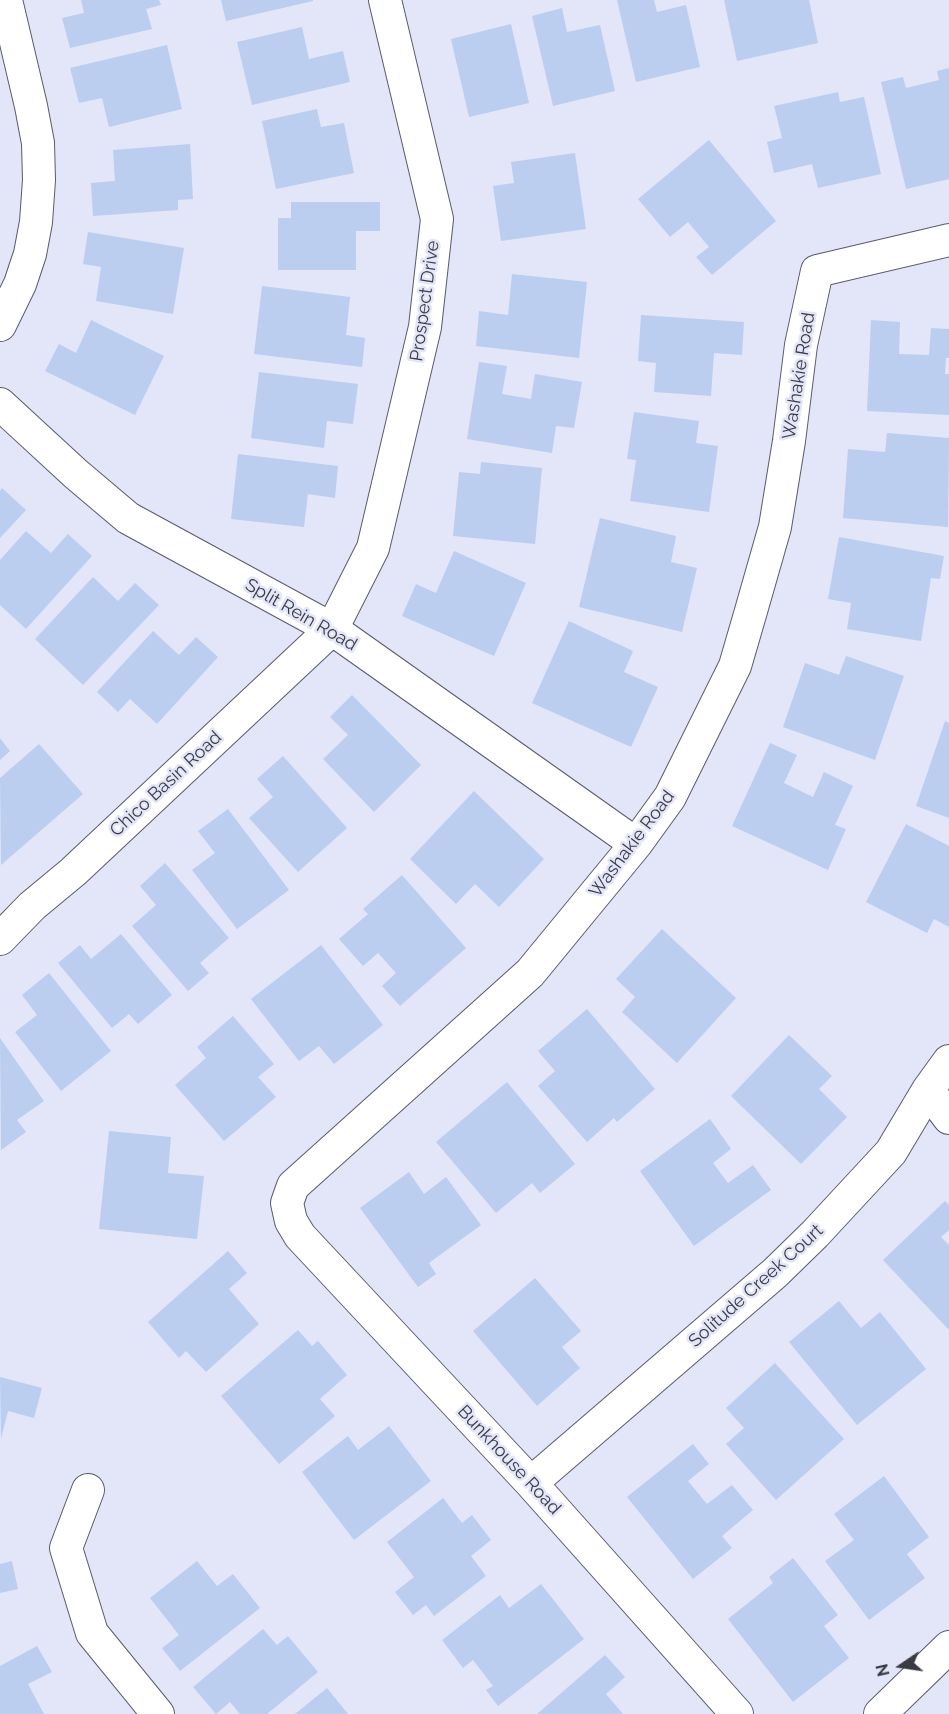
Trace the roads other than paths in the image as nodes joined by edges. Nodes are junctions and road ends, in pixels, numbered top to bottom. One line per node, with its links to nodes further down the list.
1 (6, 0): 4 (street)
2 (385, 0): 6 (street, Prospect Drive)
3 (949, 240): 7 (street, Washakie Road)
4 (0, 325)
5 (0, 404): 6 (street, Split Rein Road)
6 (332, 629): 7 (street, Split Rein Road); 8 (street, Chico Basin Road)
7 (636, 844): 12 (street, Washakie Road)
8 (0, 939)
9 (949, 1061): 10 (street, Solitude Creek Court)
10 (939, 1089): 11 (street); 13 (street, Solitude Creek Court)
11 (949, 1118)
12 (287, 1203): 13 (street, Bunkhouse Road)
13 (531, 1483): 17 (street, Bunkhouse Road)
14 (88, 1490): 16 (street)
15 (949, 1647): 18 (street)
16 (158, 1714)
17 (737, 1714)
18 (880, 1714)

